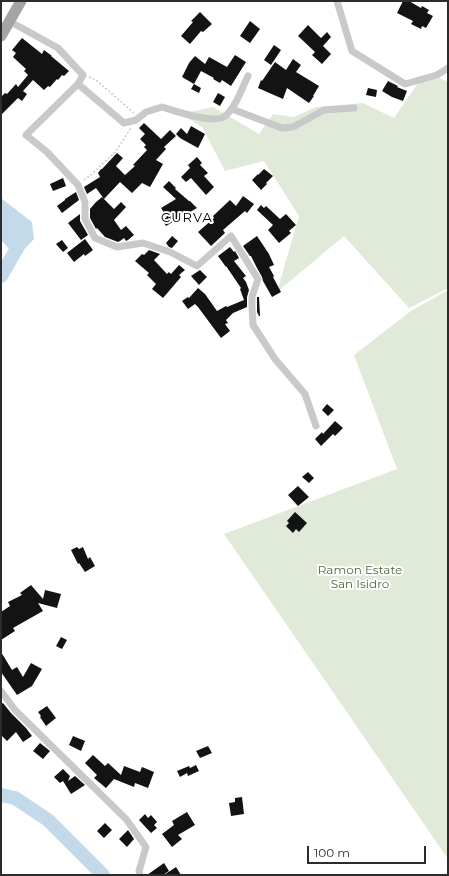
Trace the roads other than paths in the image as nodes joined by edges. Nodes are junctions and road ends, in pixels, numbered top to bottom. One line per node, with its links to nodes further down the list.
1 (21, 1): 3 (main road)
2 (337, 1): 5 (street)
3 (9, 21): 4 (main road); 7 (street)
4 (1, 36)
5 (448, 68)
6 (248, 76): 9 (street)
7 (78, 84): 9 (street); 10 (street)
8 (354, 108): 9 (street)
9 (232, 109)
10 (316, 426)
11 (1, 691): 12 (street)
12 (140, 875)

